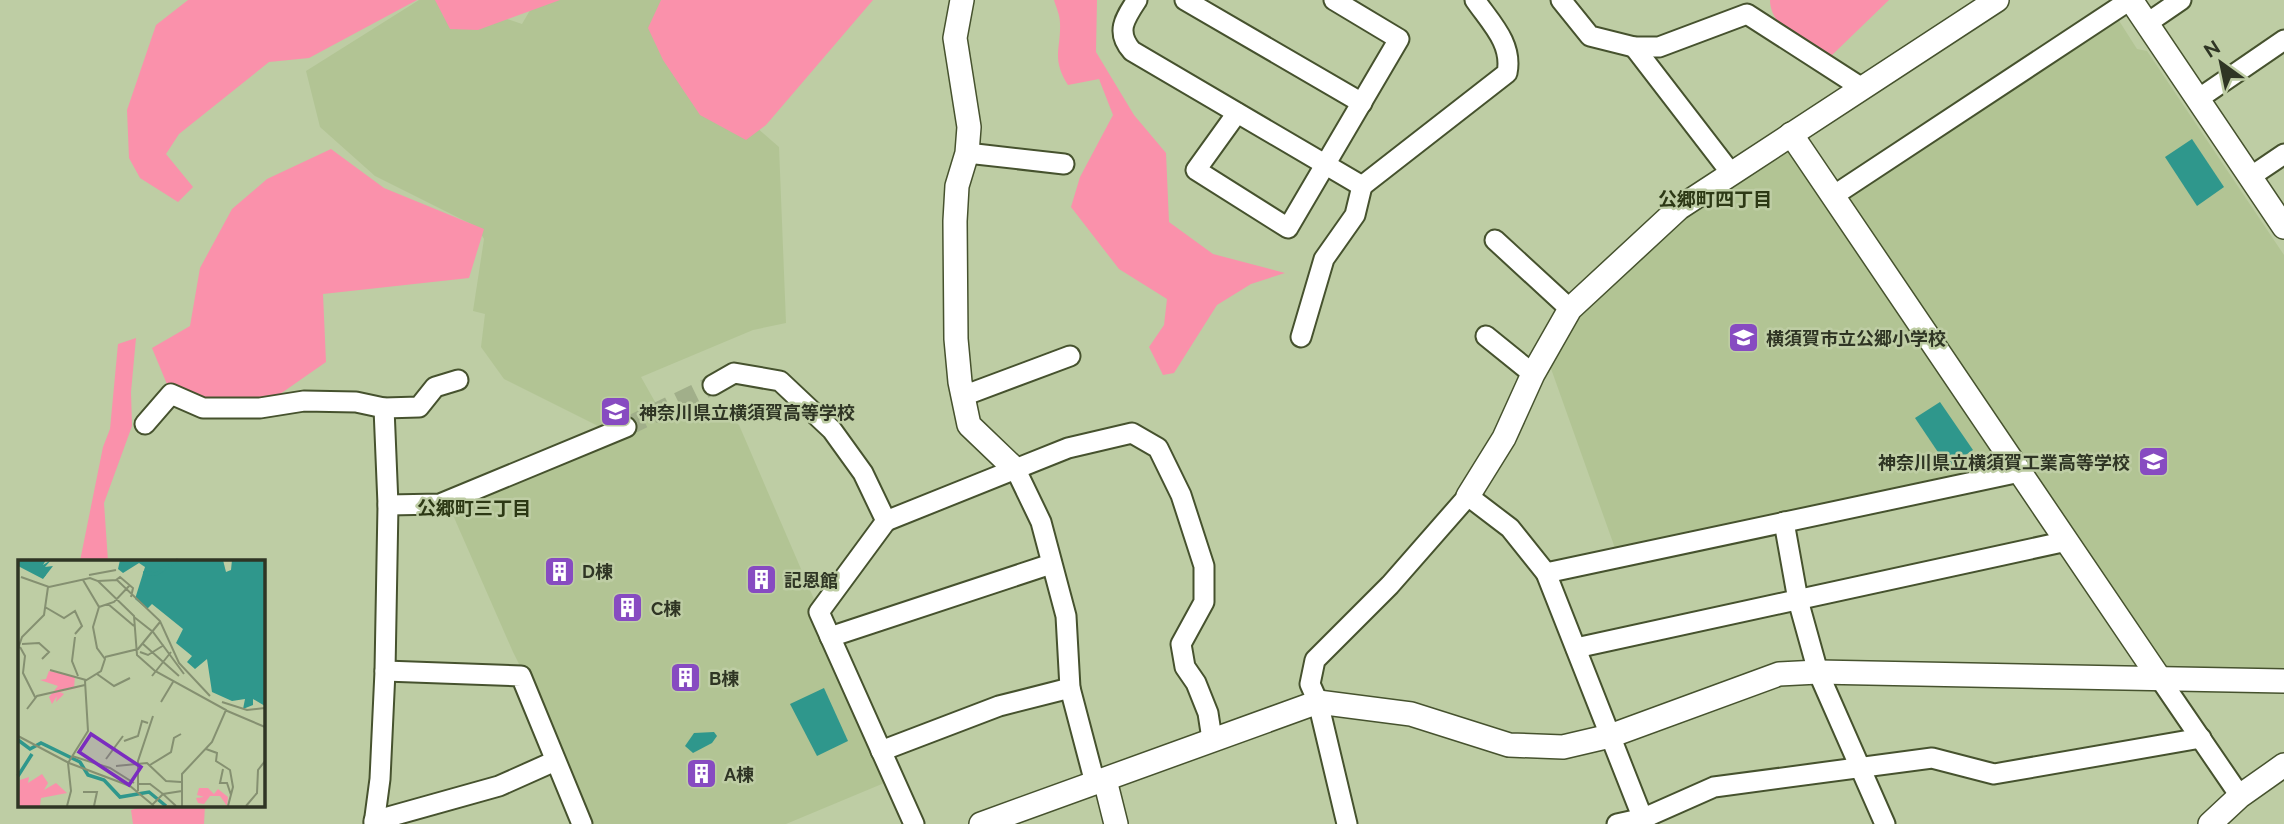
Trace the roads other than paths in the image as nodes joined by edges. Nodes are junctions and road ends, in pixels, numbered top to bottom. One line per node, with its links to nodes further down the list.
1 (962, 0): 18 (street)
2 (1137, 0): 16 (street)
3 (1185, 0): 15 (street)
4 (1334, 0): 15 (street)
5 (1475, 0): 24 (street)
6 (1561, 0): 12 (street)
7 (1997, 0): 13 (street)
8 (2130, 0): 10 (street); 25 (street)
9 (2181, 0): 10 (street)
10 (2146, 23): 14 (street)
11 (2284, 40): 14 (street)
12 (1634, 47): 13 (street); 22 (street)
13 (1862, 88): 17 (street)
14 (2197, 99): 23 (street)
15 (1362, 103): 21 (street)
16 (1237, 113): 21 (street); 21 (street)
17 (1791, 134): 22 (street); 25 (street)
18 (967, 153): 20 (street); 35 (street)
19 (2284, 154): 23 (street)
20 (1064, 164)
21 (1327, 166): 24 (street)
22 (1731, 173): 28 (street)
23 (2250, 177): 26 (street)
24 (1362, 186): 30 (street)
25 (1833, 196): 40 (street)
26 (2284, 227)
27 (1495, 240): 28 (street)
28 (1570, 309): 32 (street)
29 (1486, 335): 32 (street)
30 (1301, 337)
31 (1070, 356): 35 (street)
32 (1533, 374): 41 (street)
33 (458, 380): 36 (street)
34 (713, 385): 43 (street)
35 (962, 396): 39 (street)
36 (384, 408): 37 (street); 42 (street)
37 (145, 424)
38 (626, 427): 42 (street)
39 (1016, 470): 43 (street); 46 (street); 59 (street)
40 (2020, 472): 44 (street); 45 (street)
41 (1468, 496): 47 (street); 56 (street)
42 (388, 505): 51 (street)
43 (886, 521): 49 (street)
44 (1784, 522): 47 (street); 48 (street)
45 (2067, 541): 48 (street); 53 (street)
46 (1051, 564): 49 (street); 55 (street)
47 (1546, 573): 50 (street)
48 (1798, 600): 50 (street); 52 (street)
49 (830, 637): 60 (street)
50 (1576, 648): 57 (street)
51 (385, 671): 61 (street); 67 (street)
52 (1818, 672): 53 (street); 57 (street); 63 (street)
53 (2160, 679): 54 (street); 58 (street)
54 (2284, 681)
55 (1070, 688): 60 (street); 64 (street)
56 (1318, 702): 57 (street); 59 (street); 72 (street)
57 (1610, 736): 66 (street)
58 (2201, 738): 63 (street); 65 (street)
59 (1212, 739): 64 (street)
60 (881, 751): 69 (street)
61 (555, 761): 67 (street); 68 (street)
62 (2284, 765): 65 (street)
63 (1859, 767): 66 (street); 74 (street)
64 (1100, 781): 70 (street); 71 (street)
65 (2240, 796): 75 (street)
66 (1645, 821): 73 (street)
67 (374, 822)
68 (582, 824)
69 (914, 824)
70 (981, 824)
71 (1116, 824)
72 (1347, 824)
73 (1617, 824)
74 (1885, 824)
75 (2210, 824)

